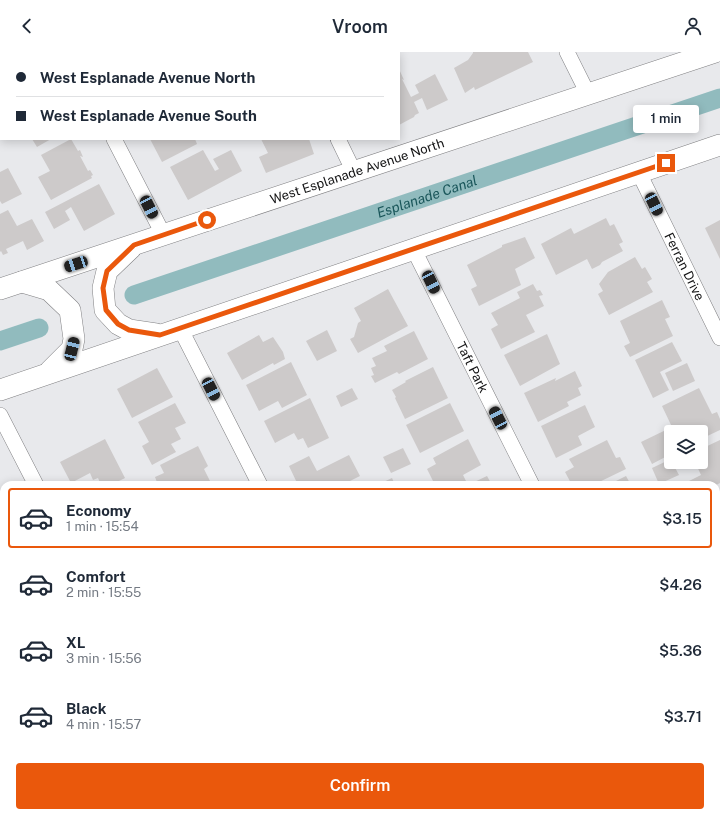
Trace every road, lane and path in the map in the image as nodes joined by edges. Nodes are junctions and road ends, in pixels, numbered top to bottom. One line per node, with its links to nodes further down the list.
1 (567, 52): 3 (street)
2 (715, 52): 3 (main road, West Esplanade Avenue North)
3 (588, 94): 7 (main road, West Esplanade Avenue North)
4 (115, 140): 9 (street)
5 (338, 140): 7 (street)
6 (720, 145): 8 (main road)
7 (354, 172): 9 (main road, West Esplanade Avenue North)
8 (639, 173): 11 (main road); 16 (street, Ferran Drive)
9 (163, 234): 10 (main road, West Esplanade Avenue North)
10 (134, 245): 12 (main road, West Esplanade Avenue North); 15 (main road)
11 (414, 250): 14 (main road); 22 (street, Taft Park)
12 (22, 282): 13 (main road, West Esplanade Avenue North); 17 (main road)
13 (0, 289)
14 (180, 328): 15 (main road); 21 (street)
15 (160, 335): 17 (main road)
16 (720, 338)
17 (46, 374): 18 (main road)
18 (0, 390)
19 (0, 415): 20 (street)
20 (34, 481)
21 (258, 481)
22 (530, 481)

